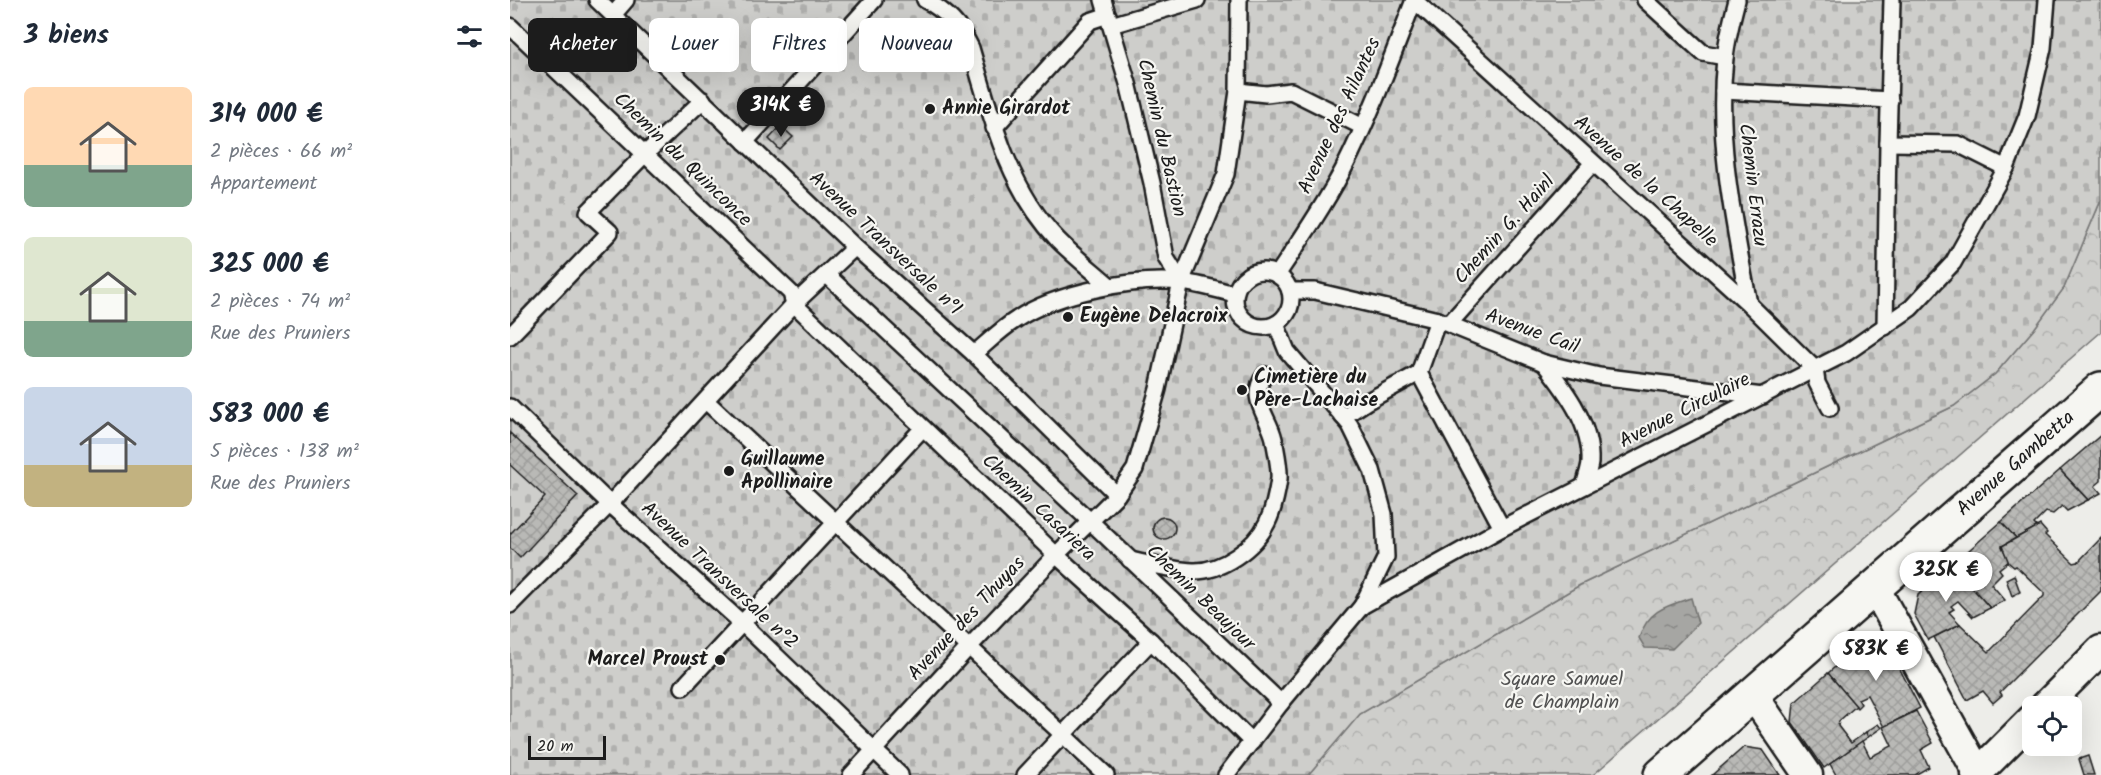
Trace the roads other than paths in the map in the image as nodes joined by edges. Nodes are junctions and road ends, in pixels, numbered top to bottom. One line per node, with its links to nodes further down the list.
1 (597, 0): 13 (lane, Avenue Transversale n°1)
2 (626, 0): 13 (lane)
3 (874, 0): 23 (lane)
4 (925, 0): 22 (lane)
5 (1103, 0): 14 (lane, Chemin du Bastion)
6 (1197, 0): 14 (lane)
7 (1239, 0): 17 (lane, Avenue des Thuyas)
8 (1414, 0): 21 (lane, Avenue des Ailantes); 26 (lane, Avenue de la Chapelle)
9 (1645, 0): 16 (lane)
10 (1737, 0): 16 (lane, Chemin Errazu)
11 (1892, 0): 20 (lane)
12 (2047, 0): 27 (lane, Avenue Circulaire)
13 (613, 15): 19 (lane, Avenue Transversale n°1)
14 (1109, 20): 22 (lane); 31 (lane, Chemin du Bastion)
15 (510, 26): 25 (lane, Chemin du Quinconce)
16 (1725, 57): 18 (lane, Chemin Errazu)
17 (1238, 91): 21 (lane); 31 (lane, Avenue des Thuyas)
18 (1723, 91): 20 (lane); 36 (lane, Chemin Errazu)
19 (703, 100): 23 (lane, Avenue Transversale n°1); 25 (lane)
20 (1890, 100): 24 (lane)
21 (1363, 127): 30 (lane, Avenue des Ailantes)
22 (994, 128): 32 (lane)
23 (745, 142): 28 (lane, Avenue Transversale n°1)
24 (1887, 142): 27 (lane); 39 (lane)
25 (645, 154): 35 (lane, Chemin du Quinconce); 40 (lane)
26 (1592, 164): 36 (lane, Avenue de la Chapelle); 37 (lane, Chemin G. Hainl)
27 (2006, 168): 39 (lane, Avenue Circulaire)
28 (855, 247): 29 (lane); 41 (lane, Avenue Transversale n°1)
29 (827, 275): 35 (lane); 57 (lane, Chemin Beaujour)
30 (1277, 275): 33 (lane); 34 (lane)
31 (1181, 282): 32 (lane); 34 (lane); 54 (lane, Avenue des Thuyas)
32 (1110, 286): 41 (lane)
33 (1290, 291): 37 (lane, Avenue Cail); 38 (lane)
34 (1235, 294): 38 (lane)
35 (794, 304): 48 (lane); 52 (lane, Chemin Casariera)
36 (1749, 304): 43 (lane, Avenue de la Chapelle)
37 (1444, 322): 42 (lane, Avenue Cail); 44 (lane)
38 (1276, 324): 51 (lane)
39 (1885, 327): 43 (lane, Avenue Circulaire)
40 (510, 336)
41 (974, 354): 54 (lane, Avenue Transversale n°1)
42 (1544, 363): 47 (lane, Avenue Cail); 53 (lane)
43 (1815, 369): 47 (lane, Avenue Circulaire); 50 (lane, Avenue de la Chapelle)
44 (1419, 373): 51 (lane); 58 (lane)
45 (1265, 375): 60 (lane)
46 (2101, 389): 61 (main road, Avenue Gambetta)
47 (1763, 396): 53 (lane, Avenue Circulaire)
48 (706, 401): 55 (lane); 56 (lane)
49 (510, 407): 55 (lane, Avenue Transversale n°2)
50 (1830, 408)
51 (1343, 417): 63 (lane)
52 (923, 428): 56 (lane); 59 (lane, Chemin Casariera)
53 (1584, 486): 58 (lane, Avenue Circulaire)
54 (1118, 495): 57 (lane, Avenue des Thuyas)
55 (610, 504): 62 (lane); 64 (lane, Avenue Transversale n°2)
56 (835, 522): 64 (lane); 66 (lane)
57 (1091, 522): 59 (lane, Avenue des Thuyas); 60 (lane, Chemin Beaujour)
58 (1502, 528): 63 (lane, Avenue Circulaire)
59 (1056, 555): 65 (lane, Chemin Casariera); 66 (lane, Avenue des Thuyas)
60 (1130, 560): 71 (lane, Chemin Beaujour)
61 (1875, 588): 69 (main road, Avenue Gambetta); 76 (street)
62 (510, 606)
63 (1362, 606): 71 (lane, Avenue Circulaire)
64 (742, 623): 68 (lane); 75 (lane, Avenue Transversale n°2)
65 (1151, 641): 73 (lane); 74 (lane, Chemin Casariera)
66 (969, 647): 73 (lane); 75 (lane, Avenue des Thuyas)
67 (2101, 650): 70 (street)
68 (683, 687)
69 (1753, 695): 82 (main road, Avenue Gambetta); 83 (street)
70 (2055, 696)
71 (1281, 703): 74 (lane, Avenue Circulaire)
72 (2022, 729): 76 (street)
73 (1064, 735): 79 (lane); 80 (lane)
74 (1252, 742): 81 (lane, Avenue Circulaire)
75 (874, 751): 77 (lane, Avenue des Thuyas); 78 (lane, Avenue Transversale n°2)
76 (1977, 774)
77 (851, 775)
78 (900, 775)
79 (1025, 775)
80 (1106, 775)
81 (1226, 775)
82 (1661, 775)
83 (1808, 775)

